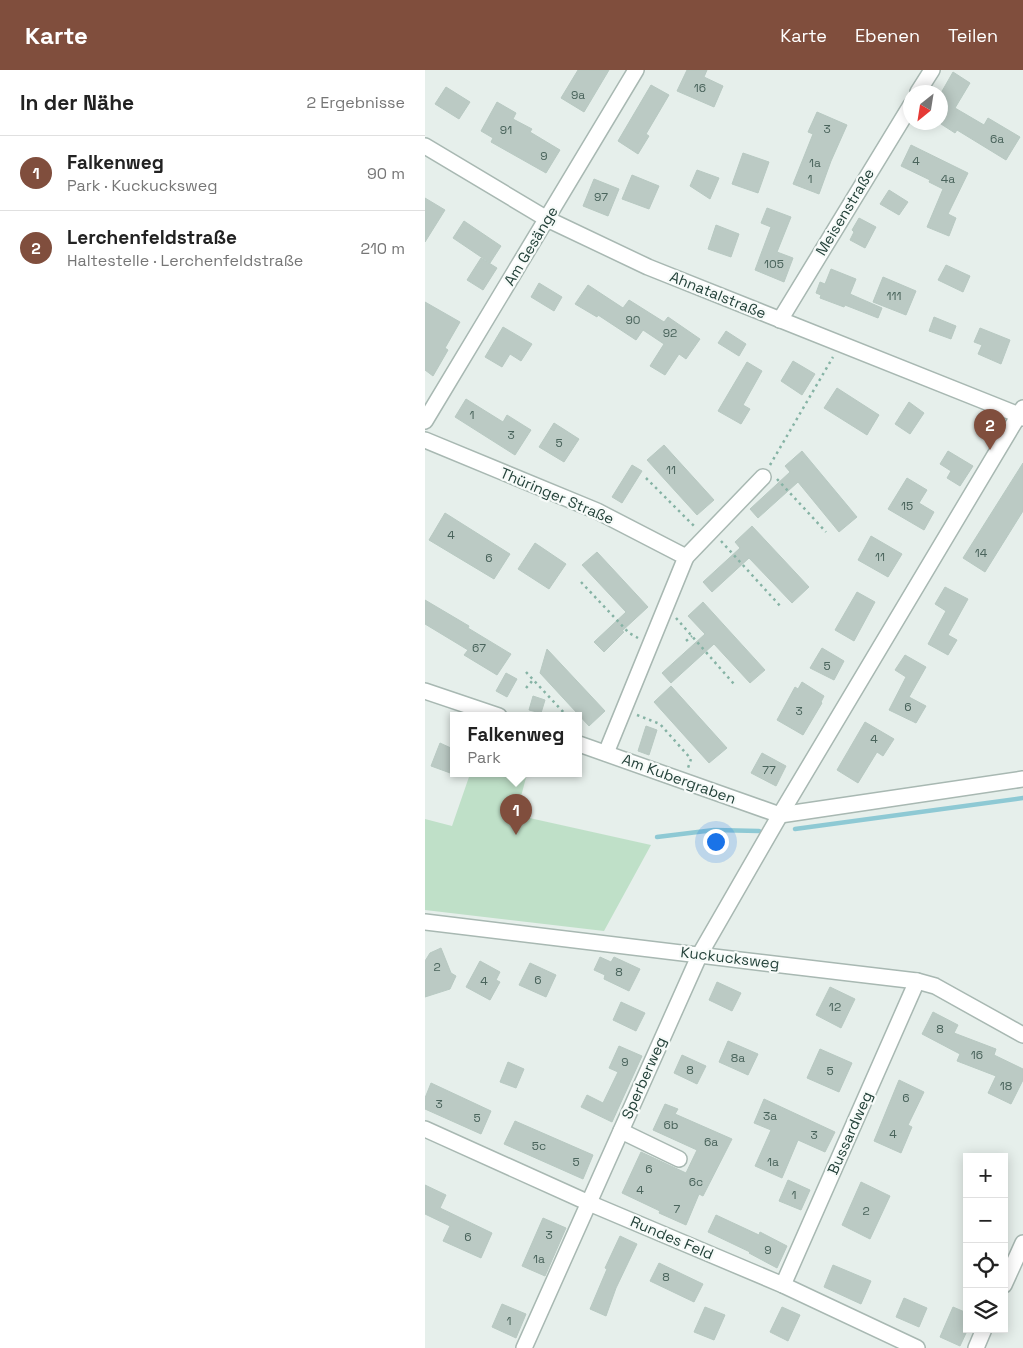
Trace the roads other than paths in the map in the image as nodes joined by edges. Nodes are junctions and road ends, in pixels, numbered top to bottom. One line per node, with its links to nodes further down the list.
1 (636, 70): 6 (street, Am Gesänge)
2 (932, 70): 3 (street)
3 (922, 85)
4 (903, 118): 7 (street, Meisenstraße)
5 (425, 146): 6 (street, Ahnatalstraße)
6 (547, 219): 7 (street, Ahnatalstraße); 9 (street, Am Gesänge)
7 (780, 320): 8 (street, Ahnatalstraße)
8 (1022, 413): 18 (street, Sperberweg)
9 (425, 421)
10 (425, 440): 12 (street, Thüringer Straße)
11 (765, 473): 12 (street)
12 (686, 557): 16 (street)
13 (425, 691): 14 (street)
14 (487, 712)
15 (582, 745): 16 (street, Am Kubergraben)
16 (606, 753): 18 (street, Am Kubergraben)
17 (1023, 779): 18 (street)
18 (780, 816): 20 (street, Sperberweg)
19 (425, 922): 20 (street, Kuckucksweg)
20 (700, 954): 21 (street, Kuckucksweg); 24 (street, Sperberweg)
21 (917, 981): 22 (street, Kuckucksweg); 29 (street, Bussardweg)
22 (1023, 1035)
23 (425, 1129): 26 (street, Rundes Feld)
24 (621, 1131): 25 (street); 26 (street, Sperberweg)
25 (679, 1159)
26 (589, 1203): 29 (street, Rundes Feld); 31 (street, Sperberweg)
27 (1023, 1243): 28 (street)
28 (1008, 1276)
29 (783, 1285): 32 (street, Rundes Feld)
30 (982, 1333): 33 (street)
31 (524, 1348)
32 (917, 1348)
33 (976, 1348)

